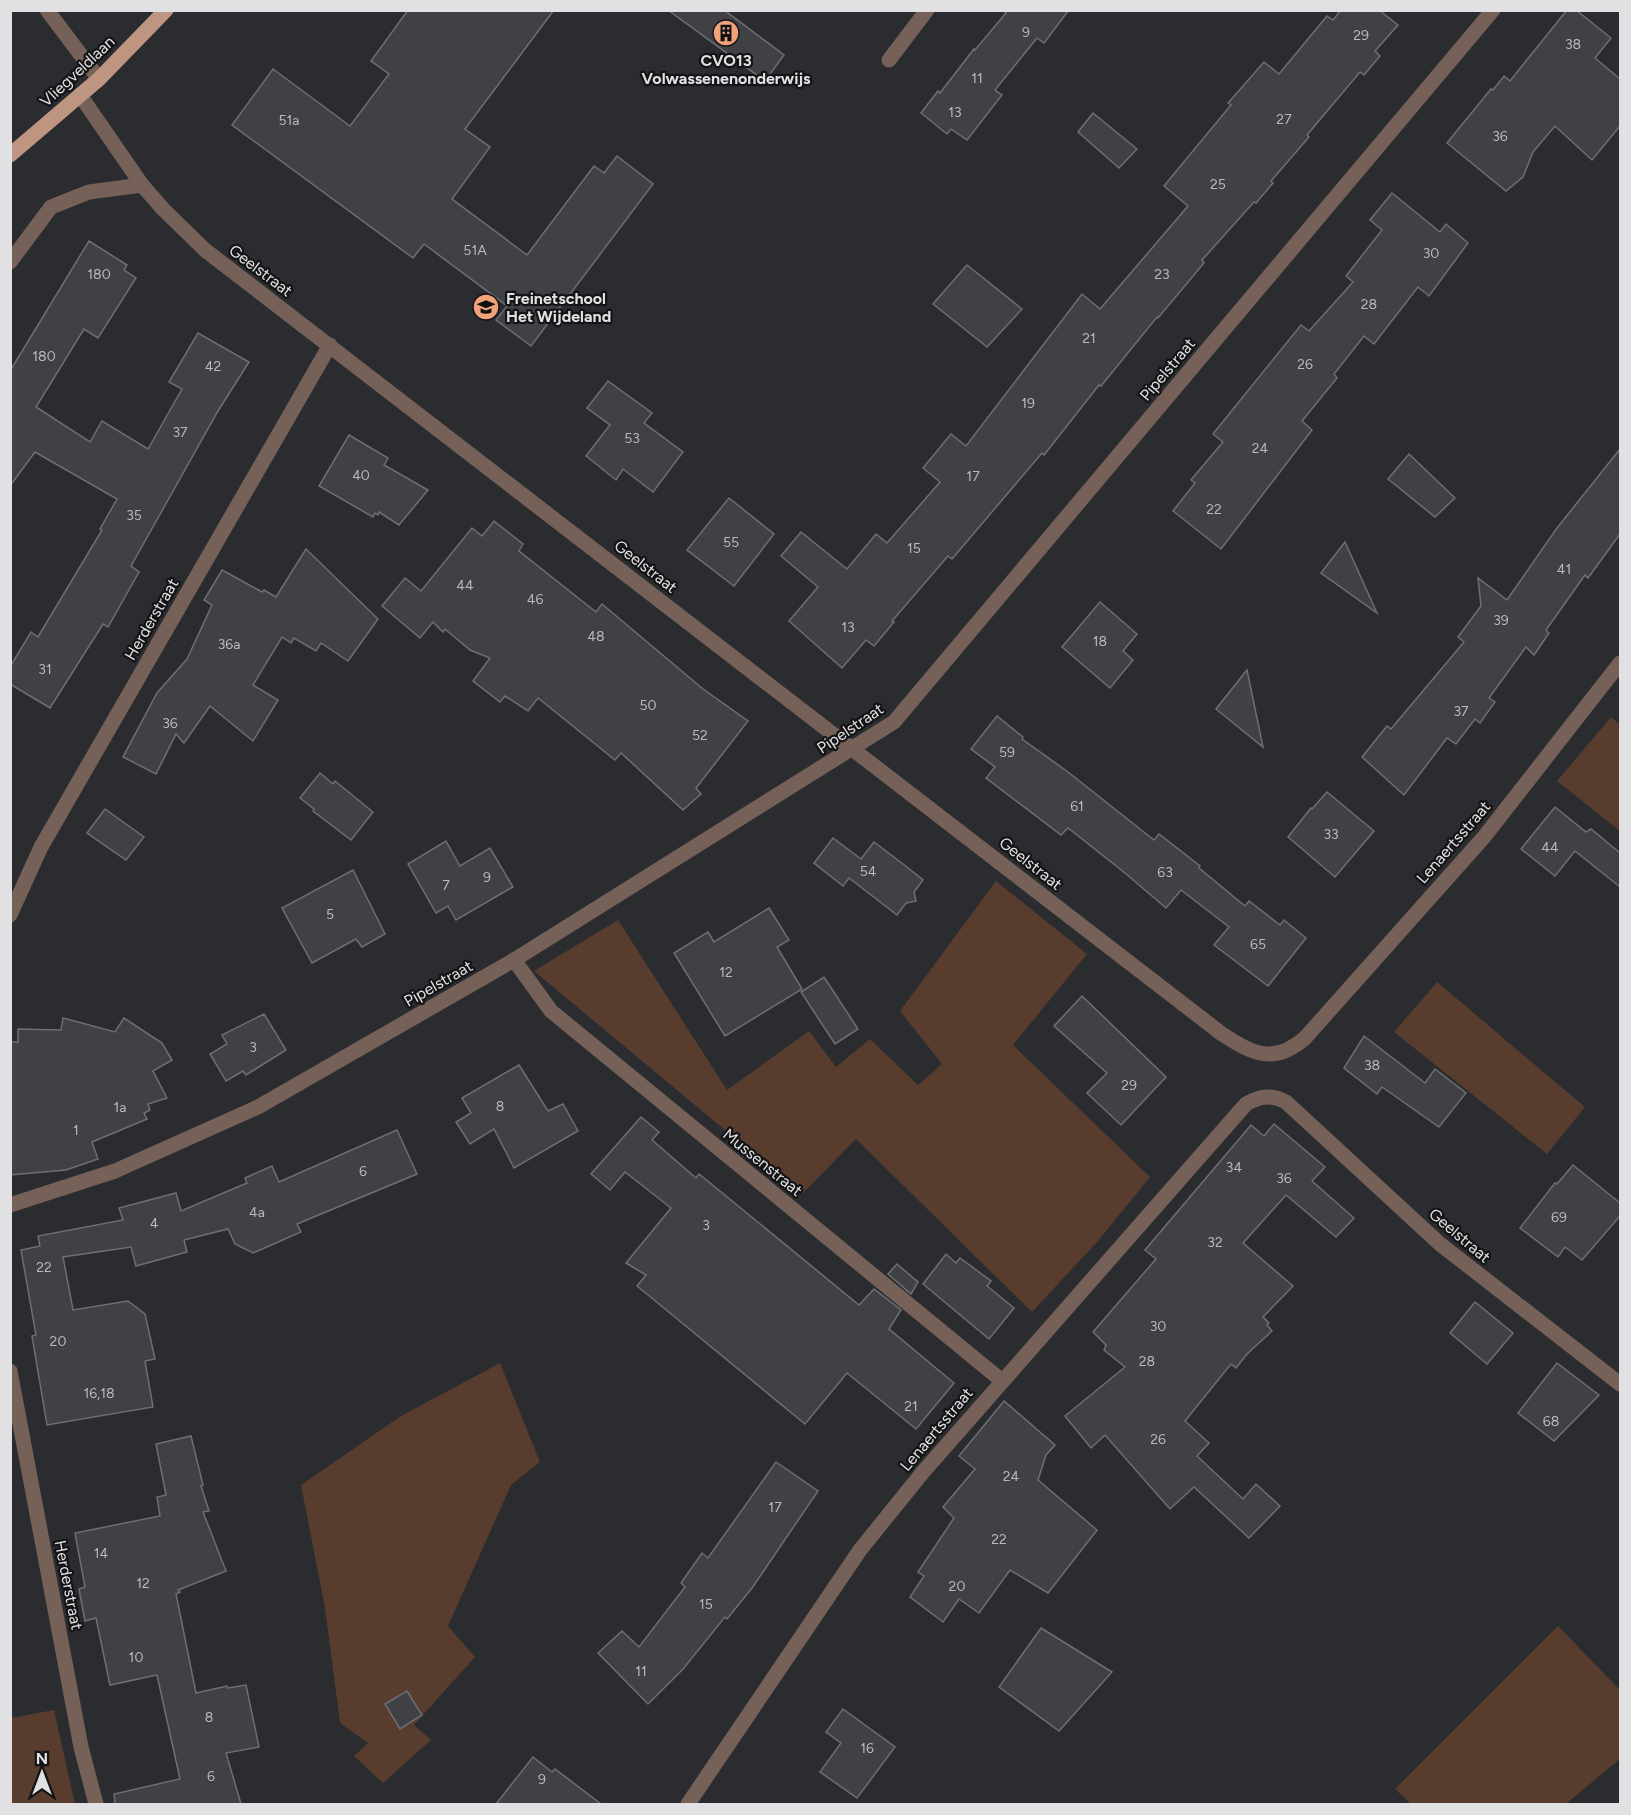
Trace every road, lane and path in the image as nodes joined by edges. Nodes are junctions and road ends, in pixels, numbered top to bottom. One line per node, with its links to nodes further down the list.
1 (47, 10): 6 (street)
2 (166, 10): 6 (main road, Vliegveldlaan)
3 (927, 10): 5 (street)
4 (1493, 10): 13 (street, Pipelstraat)
5 (890, 60)
6 (99, 78): 7 (main road, Vliegveldlaan)
7 (80, 95): 8 (main road, Vliegveldlaan); 9 (street, Geelstraat)
8 (10, 155)
9 (142, 185): 10 (street); 11 (street, Geelstraat)
10 (10, 262)
11 (330, 345): 13 (street, Geelstraat); 14 (street, Herderstraat)
12 (1620, 663): 16 (street, Lenaertsstraat)
13 (853, 749): 15 (street, Pipelstraat); 16 (street, Geelstraat)
14 (10, 915)
15 (514, 960): 18 (street, Pipelstraat); 20 (street, Mussenstraat)
16 (1222, 1034)
17 (1286, 1102): 20 (street, Lenaertsstraat); 21 (street, Geelstraat)
18 (10, 1205)
19 (10, 1371): 22 (street, Herderstraat)
20 (1001, 1380): 23 (street, Lenaertsstraat)
21 (1620, 1384)
22 (96, 1804)
23 (688, 1804)

